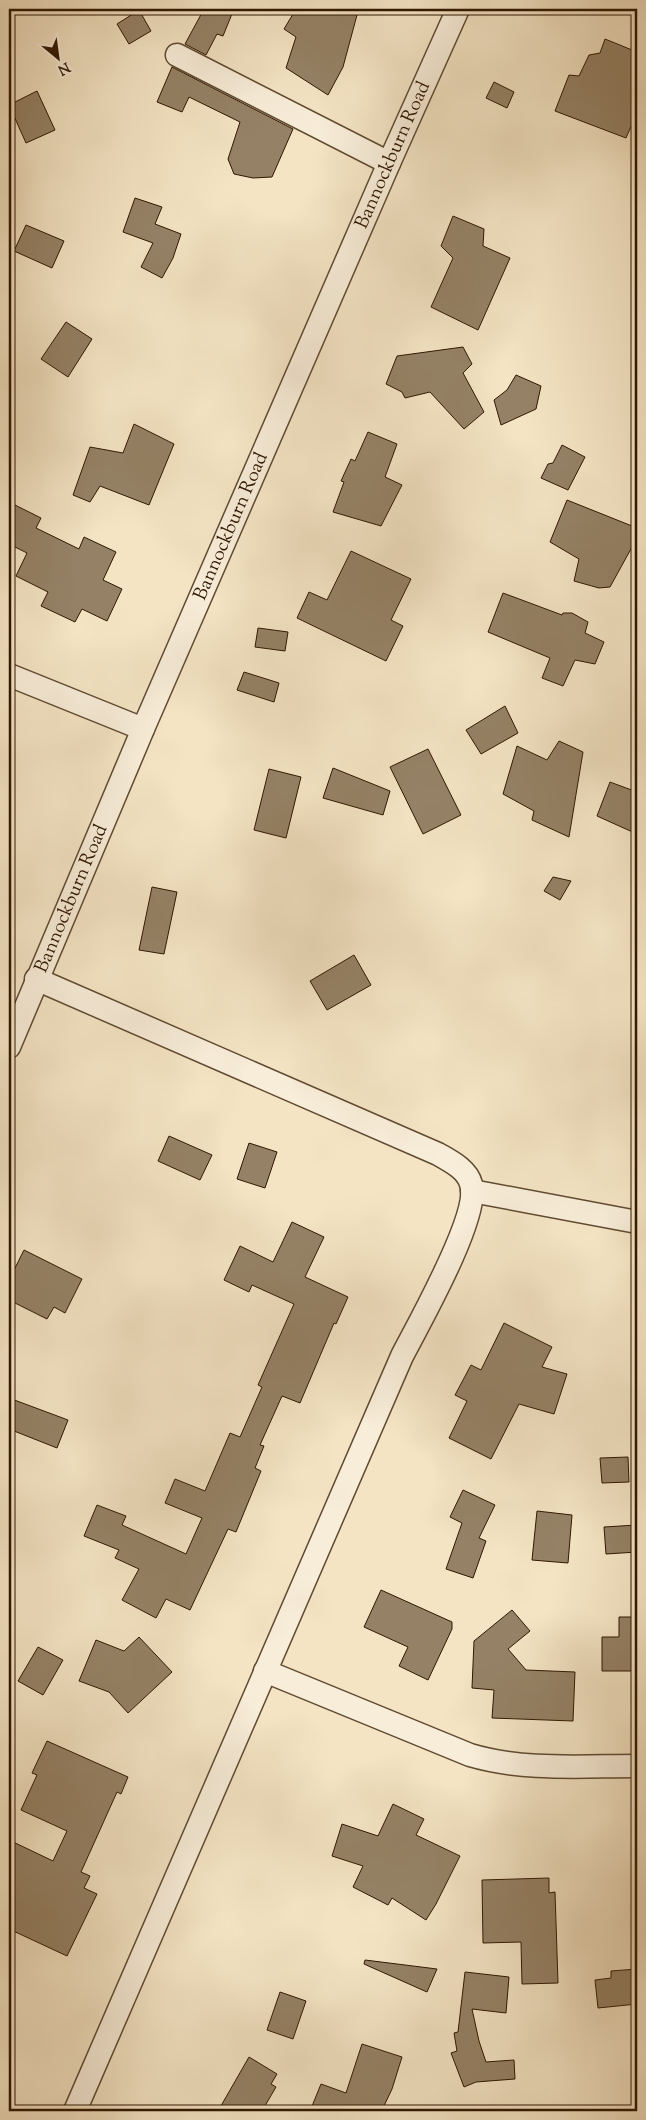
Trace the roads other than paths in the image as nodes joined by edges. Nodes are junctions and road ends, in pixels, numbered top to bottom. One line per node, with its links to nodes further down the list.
1 (458, 9): 3 (street, Bannockburn Road)
2 (178, 55): 3 (street)
3 (388, 164): 5 (street, Bannockburn Road)
4 (9, 674): 5 (street)
5 (143, 729): 6 (street, Bannockburn Road)
6 (36, 979): 7 (street, Bannockburn Road); 8 (street)
7 (9, 1047)
8 (472, 1191): 9 (street); 10 (street)
9 (637, 1222)
10 (265, 1671): 11 (street); 12 (street)
11 (637, 1766)
12 (75, 2111)

